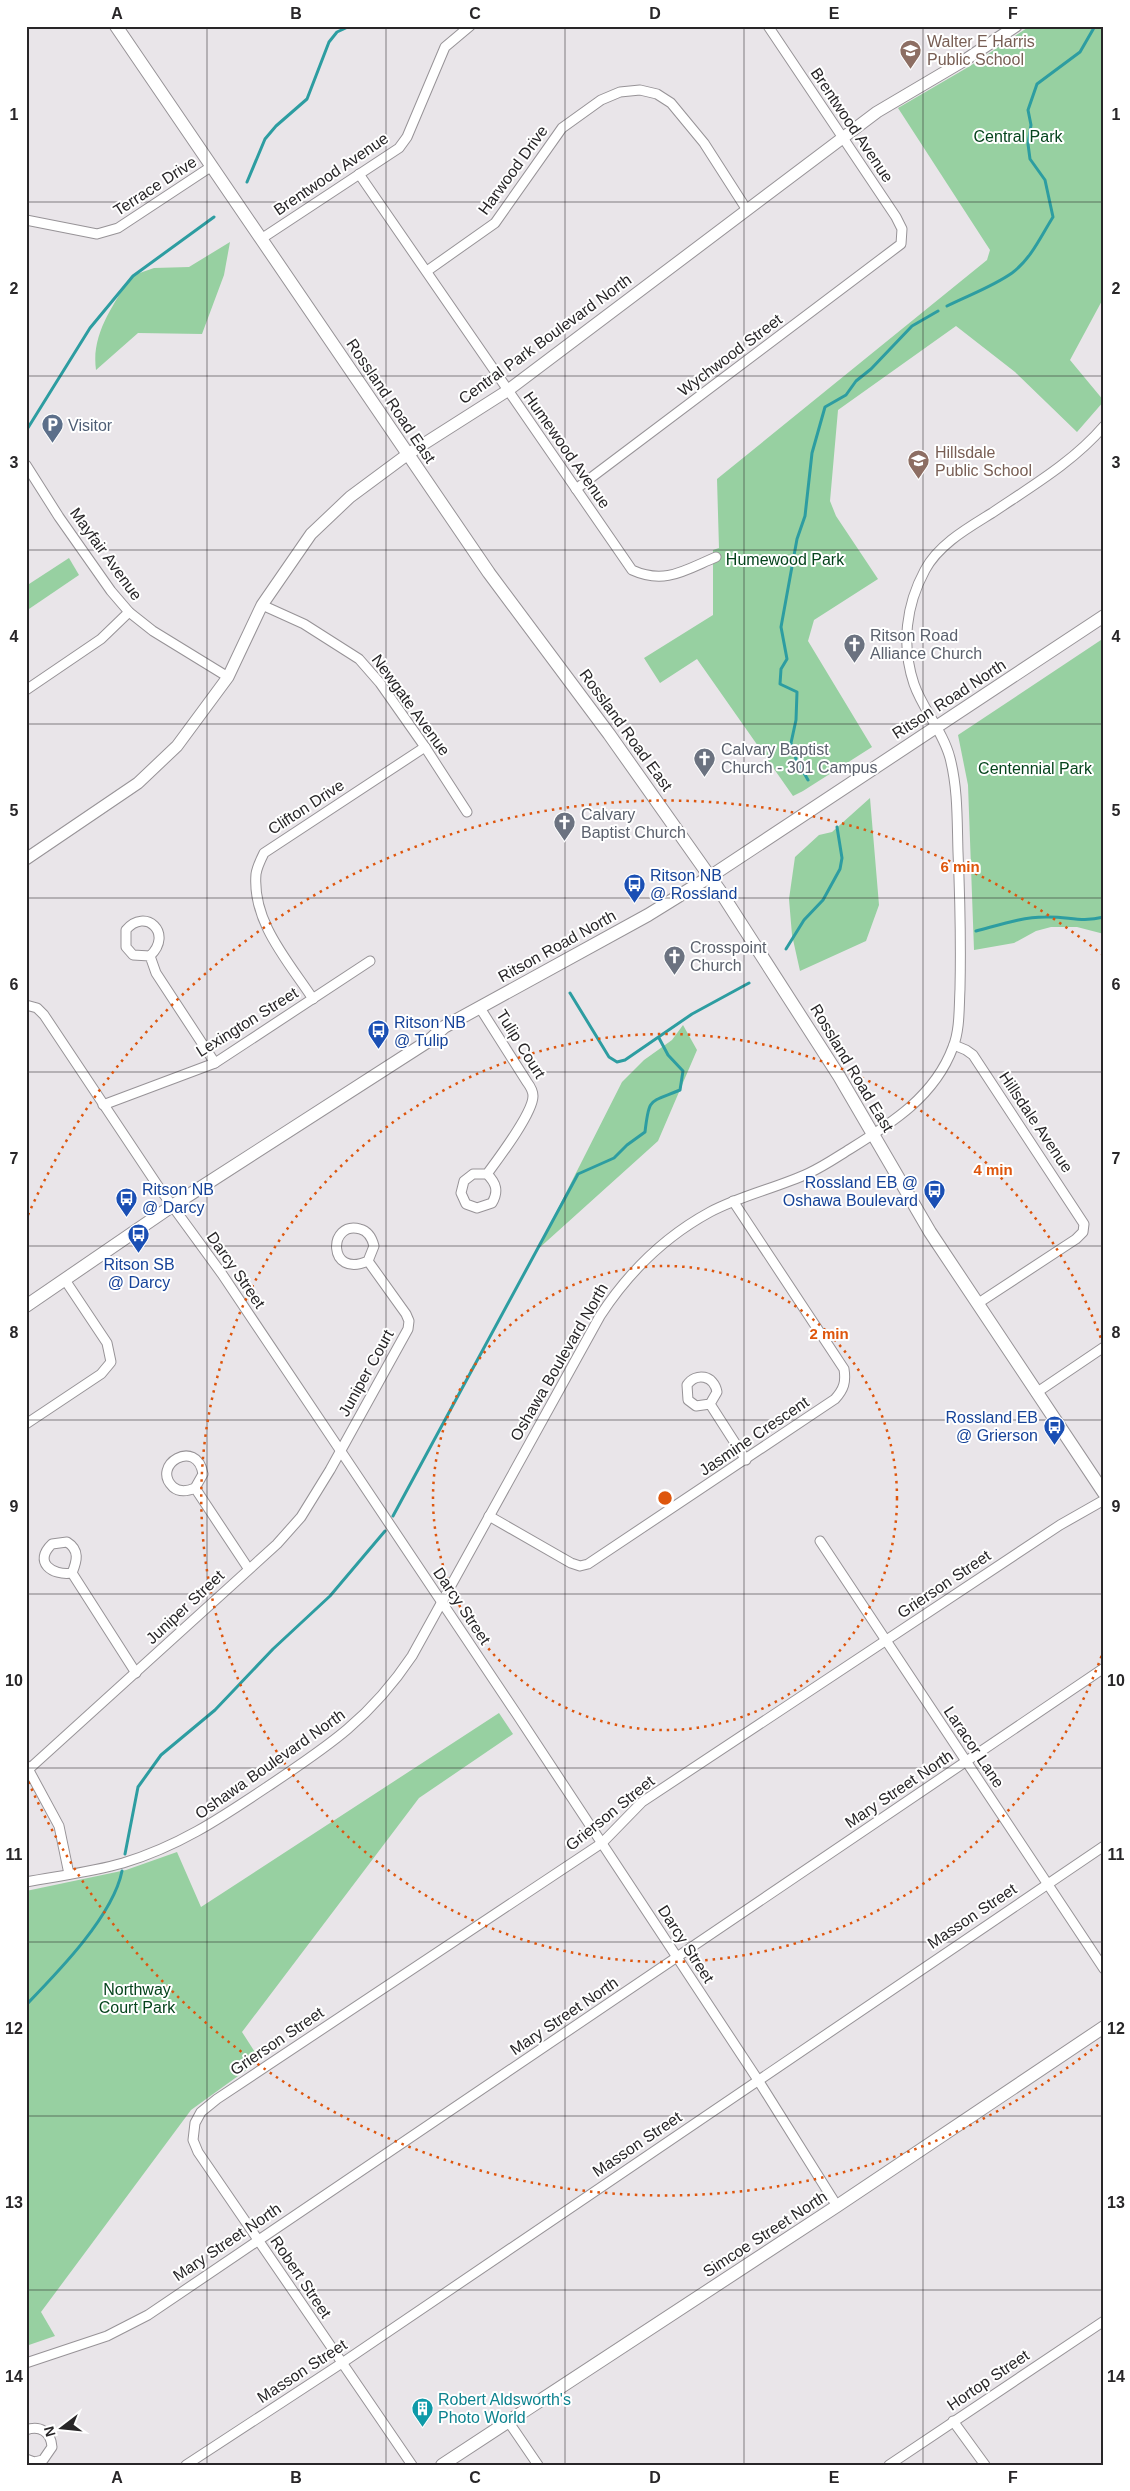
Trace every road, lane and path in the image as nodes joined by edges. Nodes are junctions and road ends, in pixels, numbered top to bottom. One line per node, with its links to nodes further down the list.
1 (116, 26): 6 (main road, Rossland Road East)
2 (470, 26): 7 (street, Brentwood Avenue)
3 (768, 26): 5 (street, Brentwood Avenue)
4 (1016, 26): 5 (street, Central Park Boulevard North)
5 (843, 138): 8 (street, Central Park Boulevard North); 11 (street, Brentwood Avenue)
6 (212, 166): 9 (street, Terrace Drive); 10 (main road, Rossland Road East)
7 (359, 174): 10 (street, Brentwood Avenue); 12 (street, Humewood Avenue)
8 (747, 210): 12 (street, Harwood Drive); 13 (street, Central Park Boulevard North)
9 (26, 220)
10 (261, 239): 15 (main road, Rossland Road East)
11 (901, 244): 17 (street, Wychwood Street)
12 (427, 271): 13 (street, Humewood Avenue)
13 (507, 391): 15 (street, Central Park Boulevard North); 17 (street, Humewood Avenue)
14 (1104, 426): 24 (street, Oshawa Boulevard North)
15 (408, 454): 19 (street, Central Park Boulevard North); 28 (main road, Rossland Road East)
16 (26, 465): 20 (street, Mayfair Avenue)
17 (576, 489): 18 (street, Humewood Avenue)
18 (716, 557)
19 (262, 605): 22 (street, Central Park Boulevard North); 25 (street, Newgate Avenue)
20 (129, 612): 22 (street, Mayfair Avenue); 23 (street)
21 (1104, 616): 24 (main road, Ritson Road North)
22 (228, 677): 27 (street, Central Park Boulevard North)
23 (26, 690)
24 (936, 728): 28 (main road, Ritson Road North); 34 (street, Oshawa Boulevard North)
25 (425, 747): 26 (street, Newgate Avenue); 31 (street, Clifton Drive)
26 (467, 812)
27 (26, 859)
28 (711, 876): 33 (main road, Ritson Road North); 37 (main road, Rossland Road East)
29 (150, 956): 29 (street); 35 (street)
30 (370, 960): 31 (street, Lexington Street)
31 (313, 999): 35 (street, Lexington Street)
32 (26, 1005): 36 (street, Darcy Street)
33 (480, 1008): 38 (street, Tulip Court); 40 (main road, Ritson Road North)
34 (954, 1046): 37 (street, Oshawa Boulevard North); 43 (street, Hillsdale Avenue)
35 (215, 1063): 36 (street, Lexington Street)
36 (103, 1104): 40 (street, Darcy Street)
37 (873, 1134): 39 (street, Oshawa Boulevard North); 43 (main road, Rossland Road East)
38 (487, 1174): 38 (street)
39 (733, 1201): 50 (street, Jasmine Crescent); 54 (street, Oshawa Boulevard North)
40 (172, 1206): 42 (main road, Ritson Road North); 49 (street, Darcy Street)
41 (368, 1262): 41 (street); 49 (street, Juniper Court)
42 (65, 1280): 44 (main road, Ritson Road North); 48 (street)
43 (977, 1304): 46 (main road, Rossland Road East)
44 (26, 1306)
45 (1104, 1347): 46 (street)
46 (1036, 1393): 52 (main road, Rossland Road East)
47 (710, 1404): 50 (street)
48 (26, 1424)
49 (340, 1450): 56 (street, Juniper Street); 58 (street, Darcy Street)
50 (746, 1460): 54 (street, Jasmine Crescent)
51 (195, 1488): 51 (street); 56 (street)
52 (1104, 1492)
53 (1104, 1500): 59 (street, Grierson Street)
54 (489, 1516): 58 (street, Oshawa Boulevard North)
55 (820, 1541): 59 (street, Laracor Lane)
56 (248, 1568): 61 (street, Juniper Street)
57 (72, 1572): 61 (street)
58 (442, 1602): 64 (street, Darcy Street); 66 (street, Oshawa Boulevard North)
59 (885, 1641): 62 (street, Laracor Lane); 64 (street, Grierson Street)
60 (1104, 1668): 62 (street, Mary Street North)
61 (136, 1672): 63 (street, Juniper Street)
62 (965, 1761): 68 (street, Laracor Lane); 69 (street, Mary Street North)
63 (28, 1767): 66 (street)
64 (602, 1843): 69 (street, Darcy Street); 73 (street, Grierson Street)
65 (1104, 1846): 68 (street, Masson Street)
66 (69, 1874): 67 (street, Oshawa Boulevard North)
67 (26, 1882)
68 (1048, 1882): 70 (street, Laracor Lane); 72 (street, Masson Street)
69 (678, 1958): 72 (street, Darcy Street); 75 (street, Mary Street North)
70 (1104, 1969)
71 (1104, 2027): 74 (main road, Simcoe Street North)
72 (758, 2080): 74 (street, Darcy Street); 78 (street, Masson Street)
73 (194, 2126): 75 (street, Robert Street)
74 (837, 2206): 79 (main road, Simcoe Street North)
75 (258, 2239): 77 (street, Mary Street North); 78 (street, Robert Street)
76 (1104, 2321): 80 (street, Hortop Street)
77 (26, 2363)
78 (342, 2363): 84 (street, Masson Street); 85 (street, Robert Street)
79 (508, 2421): 86 (main road, Simcoe Street North); 87 (street)
80 (953, 2421): 88 (street, Hortop Street); 89 (street)
81 (26, 2430): 83 (street)
82 (26, 2459): 83 (street)
83 (44, 2463)
84 (186, 2465)
85 (412, 2465)
86 (442, 2465)
87 (538, 2465)
88 (889, 2465)
89 (986, 2465)

